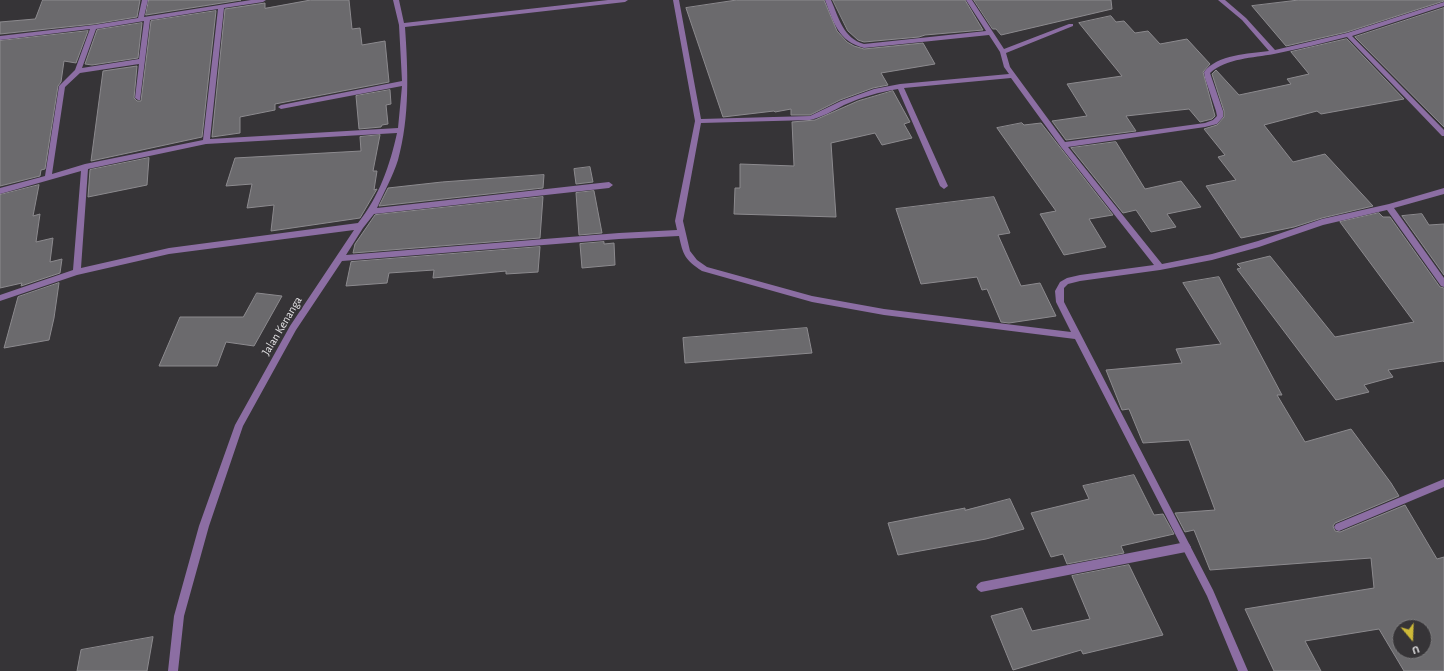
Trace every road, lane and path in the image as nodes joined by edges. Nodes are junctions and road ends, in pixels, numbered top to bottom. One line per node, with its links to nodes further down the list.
1 (145, 0): 11 (street)
2 (263, 0): 10 (street)
3 (396, 0): 12 (street, Jalan Kenanga)
4 (625, 0): 12 (street)
5 (676, 0): 27 (street)
6 (828, 0): 15 (street)
7 (969, 0): 15 (street)
8 (1221, 0): 19 (street)
9 (1444, 4): 16 (street)
10 (221, 7): 11 (street); 30 (street)
11 (144, 18): 14 (street); 20 (street)
12 (402, 25): 23 (street, Jalan Kenanga)
13 (1071, 25): 18 (street)
14 (94, 28): 17 (street); 21 (street)
15 (990, 33): 18 (street)
16 (1348, 35): 19 (street); 29 (street)
17 (0, 38)
18 (1003, 52): 22 (street)
19 (1274, 52): 31 (street)
20 (142, 61): 21 (street); 25 (street)
21 (78, 71): 33 (street)
22 (1013, 76): 24 (street); 31 (street)
23 (405, 83): 26 (street); 28 (street, Jalan Kenanga)
24 (900, 86): 27 (street); 35 (street)
25 (138, 98)
26 (280, 107)
27 (698, 121): 41 (street)
28 (401, 130): 30 (street); 39 (street, Jalan Kenanga)
29 (1444, 134)
30 (206, 142): 32 (street)
31 (1063, 145): 43 (street)
32 (85, 167): 33 (street); 44 (street)
33 (48, 176): 36 (street)
34 (609, 185): 39 (street)
35 (944, 186)
36 (0, 191)
37 (1444, 191): 38 (street)
38 (1389, 207): 43 (street); 45 (street)
39 (372, 211): 40 (street, Jalan Kenanga)
40 (360, 226): 42 (street, Jalan Kenanga); 44 (street)
41 (680, 232): 42 (street); 47 (street)
42 (340, 258): 52 (street, Jalan Kenanga)
43 (1160, 267): 47 (street)
44 (77, 272): 46 (street)
45 (1444, 284)
46 (0, 298)
47 (1077, 336): 50 (street)
48 (1444, 483): 49 (street)
49 (1339, 527)
50 (1186, 547): 51 (street); 53 (street)
51 (981, 587)
52 (173, 671)
53 (1243, 671)

